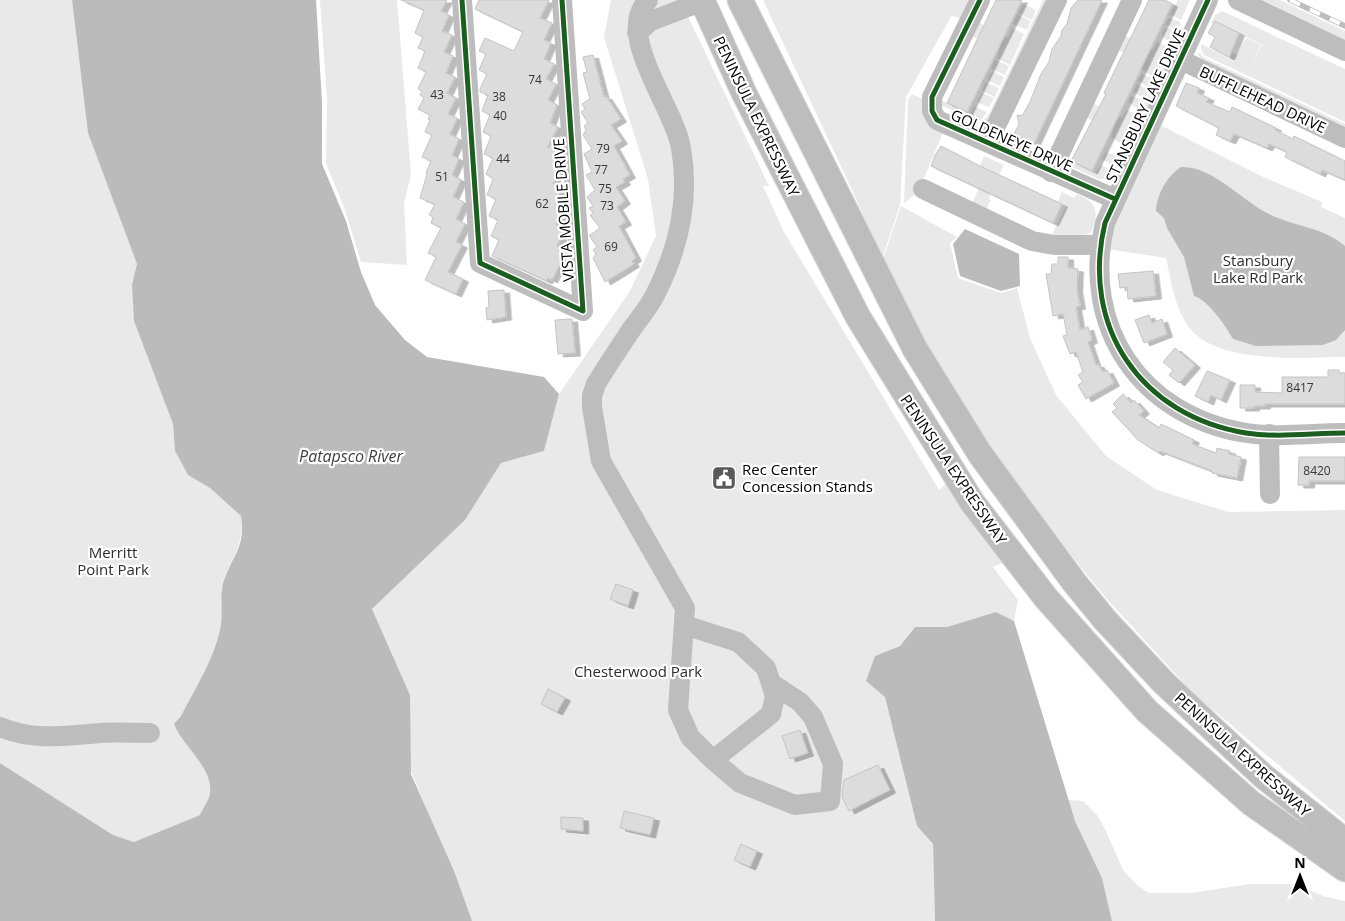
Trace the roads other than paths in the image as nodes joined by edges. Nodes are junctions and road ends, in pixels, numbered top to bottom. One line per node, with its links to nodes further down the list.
1 (462, 0): 2 (street, VISTA MOBILE DRIVE)
2 (562, 0)
3 (648, 0): 11 (street)
4 (740, 0): 28 (main road, PENINSULA EXPRESSWAY)
5 (980, 0): 15 (street, GOLDENEYE DRIVE)
6 (1057, 0): 15 (street)
7 (1132, 0): 16 (street)
8 (1208, 0): 13 (street, STANSBURY LAKE DRIVE)
9 (1238, 0): 12 (street)
10 (704, 1): 11 (street); 29 (main road, PENINSULA EXPRESSWAY)
11 (638, 33): 23 (street)
12 (1345, 51)
13 (1181, 60): 14 (street, BUFFLEHEAD DRIVE); 18 (street, STANSBURY LAKE DRIVE)
14 (1345, 138)
15 (988, 142): 16 (street, GOLDENEYE DRIVE)
16 (1051, 172): 18 (street, GOLDENEYE DRIVE)
17 (922, 189): 19 (street)
18 (1115, 199): 19 (street, STANSBURY LAKE DRIVE)
19 (1099, 245): 21 (street, STANSBURY LAKE DRIVE)
20 (1345, 433): 21 (street, STANSBURY LAKE DRIVE)
21 (1269, 434): 22 (street)
22 (1270, 494)
23 (684, 626): 24 (street); 27 (street)
24 (771, 683): 27 (street); 27 (street)
25 (0, 728): 26 (street)
26 (150, 733)
27 (713, 760)
28 (1345, 841)
29 (1345, 870)

